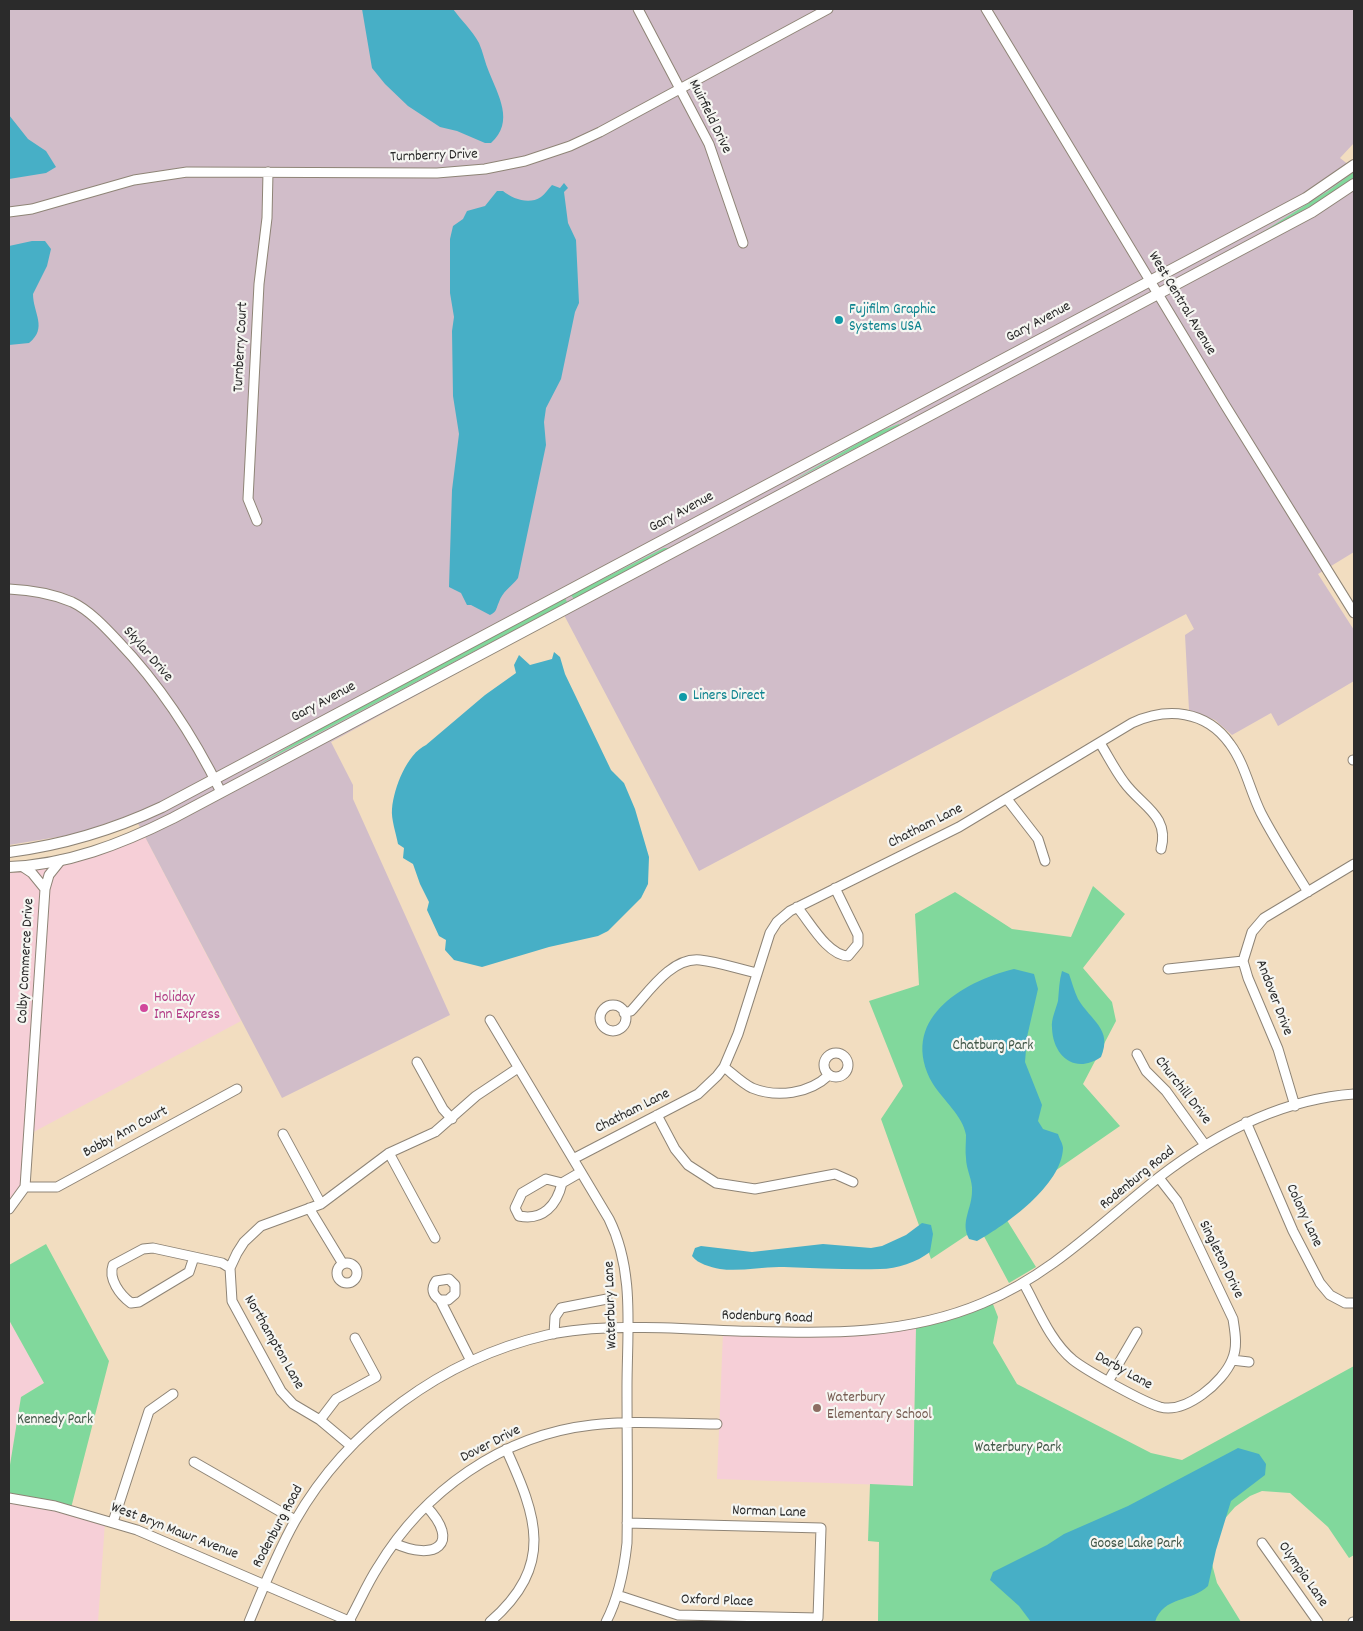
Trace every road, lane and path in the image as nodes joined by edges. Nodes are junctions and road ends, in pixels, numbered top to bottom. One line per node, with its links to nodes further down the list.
1 (638, 9): 4 (street, Muirfield Drive)
2 (828, 9): 4 (street, Turnberry Drive)
3 (986, 9): 10 (street, West Central Avenue)
4 (681, 89): 6 (street, Turnberry Drive); 9 (street, Muirfield Drive)
5 (1354, 165): 10 (main road, Gary Avenue)
6 (268, 172): 8 (street, Turnberry Drive); 12 (street, Turnberry Court)
7 (1354, 184): 11 (main road, Gary Avenue)
8 (9, 212)
9 (743, 243)
10 (1151, 280): 11 (street, West Central Avenue); 16 (main road, Gary Avenue)
11 (1159, 294): 14 (street, West Central Avenue); 17 (main road, Gary Avenue)
12 (257, 521)
13 (9, 589): 16 (street, Skylar Drive)
14 (1354, 613)
15 (1100, 743): 18 (street, Chatham Lane); 19 (street); 28 (street, Chatham Lane)
16 (214, 779): 17 (street, Skylar Drive); 20 (main road, Gary Avenue)
17 (221, 792): 21 (main road, Gary Avenue)
18 (1008, 799): 22 (street); 26 (street, Chatham Lane)
19 (1160, 849)
20 (9, 852)
21 (61, 860): 25 (main road, Gary Avenue); 27 (street, Colby Commerce Drive)
22 (1045, 860)
23 (1354, 864): 28 (street, Andover Drive)
24 (9, 867): 25 (main road, Gary Avenue)
25 (23, 867): 27 (street, Colby Commerce Drive)
26 (835, 888): 29 (street, Chatham Lane); 29 (street)
27 (45, 889): 54 (street, Colby Commerce Drive)
28 (1308, 892): 30 (street, Andover Drive)
29 (797, 907): 32 (street, Chatham Lane)
30 (1243, 961): 31 (street); 42 (street, Andover Drive)
31 (1168, 969)
32 (756, 973): 33 (street); 37 (street, Chatham Lane)
33 (624, 1013)
34 (490, 1020): 38 (street, Waterbury Lane)
35 (1137, 1054): 47 (street, Churchill Drive)
36 (417, 1062): 44 (street)
37 (724, 1067): 39 (street); 43 (street, Chatham Lane)
38 (518, 1068): 44 (street); 49 (street, Waterbury Lane)
39 (829, 1075)
40 (238, 1089): 54 (street, Bobby Ann Court)
41 (1354, 1094): 42 (street, Rodenburg Road)
42 (1294, 1106): 45 (street, Rodenburg Road)
43 (657, 1115): 49 (street, Chatham Lane); 52 (street)
44 (452, 1119): 48 (street)
45 (1246, 1122): 47 (street, Rodenburg Road); 65 (street, Colony Lane)
46 (283, 1134): 55 (street)
47 (1205, 1144): 51 (street, Rodenburg Road)
48 (389, 1153): 55 (street); 58 (street)
49 (573, 1159): 50 (street, Waterbury Lane)
50 (581, 1172): 53 (street); 66 (street, Waterbury Lane)
51 (1159, 1178): 62 (street, Rodenburg Road); 70 (street, Singleton Drive)
52 (853, 1182)
53 (562, 1184): 53 (street)
54 (25, 1187): 56 (street)
55 (321, 1204): 57 (street)
56 (9, 1208)
57 (309, 1208): 60 (street); 61 (street)
58 (435, 1238)
59 (194, 1257): 59 (street); 61 (street)
60 (343, 1264)
61 (230, 1268): 75 (street, Northampton Lane)
62 (1024, 1284): 66 (street, Rodenburg Road); 73 (street, Darby Lane)
63 (608, 1299): 68 (street)
64 (440, 1300): 71 (street)
65 (1354, 1303)
66 (627, 1328): 68 (street, Rodenburg Road); 76 (street, Waterbury Lane)
67 (1137, 1332): 73 (street)
68 (554, 1334): 71 (street, Rodenburg Road)
69 (355, 1338): 75 (street)
70 (1232, 1360): 72 (street); 73 (street, Darby Lane)
71 (471, 1361): 78 (street, Rodenburg Road)
72 (1249, 1362)
73 (1109, 1380)
74 (173, 1394): 84 (street)
75 (320, 1420): 78 (street, Northampton Lane)
76 (627, 1422): 77 (street, Dover Drive); 79 (street, Dover Drive); 85 (street, Waterbury Lane)
77 (717, 1424)
78 (351, 1446): 83 (street, Rodenburg Road)
79 (506, 1449): 82 (street, Dover Drive); 93 (street)
80 (194, 1462): 83 (street)
81 (9, 1498): 84 (street, West Bryn Mawr Avenue)
82 (426, 1506): 86 (street, Dover Drive); 86 (street)
83 (296, 1520): 88 (street, Rodenburg Road)
84 (113, 1522): 88 (street, West Bryn Mawr Avenue)
85 (627, 1523): 89 (street, Waterbury Lane); 90 (street, Norman Lane)
86 (394, 1542): 92 (street, Dover Drive)
87 (1262, 1544): 95 (street, Olympia Lane)
88 (265, 1584): 91 (street, Rodenburg Road); 92 (street, West Bryn Mawr Avenue)
89 (618, 1595): 90 (street, Oxford Place); 94 (street, Waterbury Lane)
90 (818, 1618)
91 (249, 1622)
92 (350, 1622)
93 (490, 1622)
94 (606, 1622)
95 (1318, 1622)

